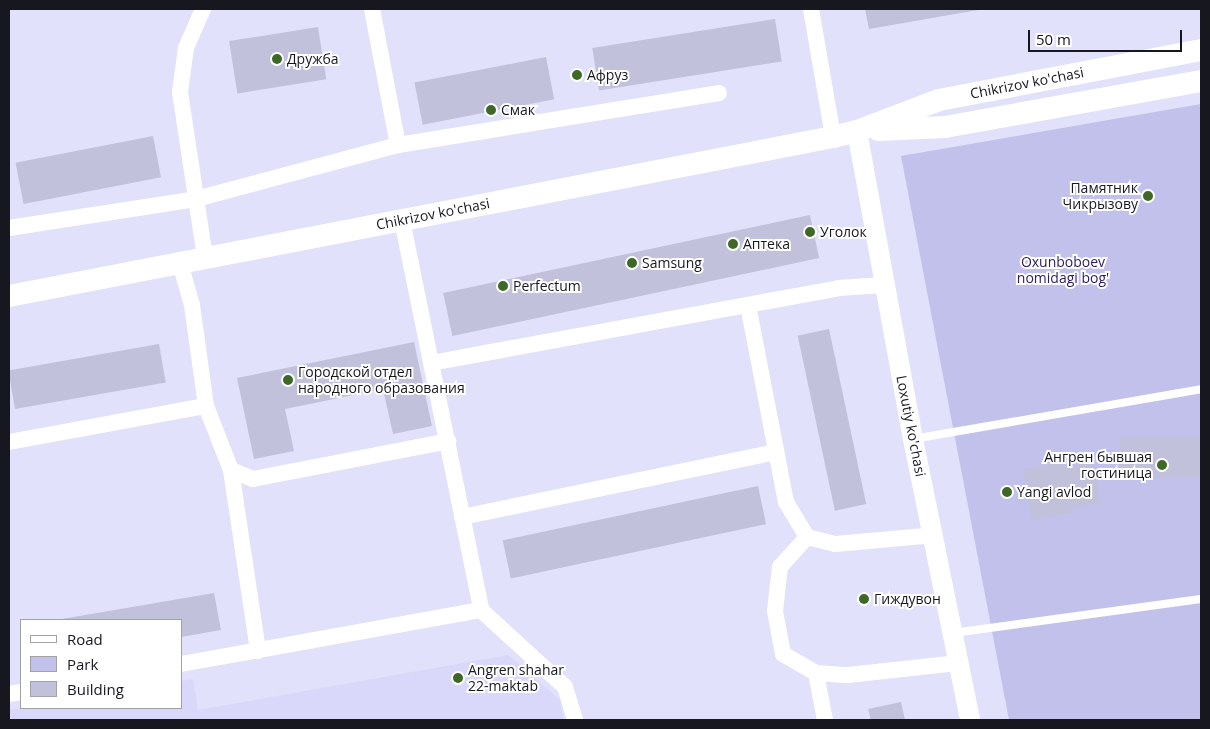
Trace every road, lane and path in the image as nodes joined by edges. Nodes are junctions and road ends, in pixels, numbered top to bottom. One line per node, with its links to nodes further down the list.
1 (203, 9): 10 (street)
2 (372, 9): 9 (street)
3 (811, 9): 8 (street)
4 (1201, 50): 7 (main road, Chikrizov ko'chasi)
5 (1201, 81): 7 (main road, Chikrizov ko'chasi)
6 (719, 93): 9 (street)
7 (857, 131): 8 (main road, Chikrizov ko'chasi); 15 (street, Loxutiy ko'chasi)
8 (832, 137): 11 (main road, Chikrizov ko'chasi)
9 (398, 145): 10 (street)
10 (196, 199): 12 (street); 13 (street)
11 (402, 220): 13 (main road, Chikrizov ko'chasi); 18 (street)
12 (9, 228)
13 (205, 258): 14 (main road, Chikrizov ko'chasi)
14 (180, 262): 16 (main road, Chikrizov ko'chasi); 20 (street)
15 (884, 285): 17 (street); 21 (street, Loxutiy ko'chasi)
16 (9, 296)
17 (748, 305): 18 (street); 24 (street)
18 (431, 363): 22 (street)
19 (1201, 389): 21 (lane)
20 (206, 406): 23 (street); 25 (street)
21 (913, 439): 27 (street, Loxutiy ko'chasi)
22 (448, 441): 25 (street); 26 (street)
23 (9, 442)
24 (776, 452): 26 (street); 28 (street)
25 (231, 470): 32 (street)
26 (462, 517): 30 (street)
27 (935, 535): 28 (street); 31 (street, Loxutiy ko'chasi)
28 (807, 537): 35 (street)
29 (1201, 599): 31 (lane)
30 (481, 610): 32 (street); 36 (street)
31 (953, 633): 33 (street, Loxutiy ko'chasi)
32 (258, 651): 34 (street)
33 (958, 663): 35 (street); 38 (street, Loxutiy ko'chasi)
34 (182, 664)
35 (816, 673): 37 (street)
36 (575, 720)
37 (826, 720)
38 (970, 720)

